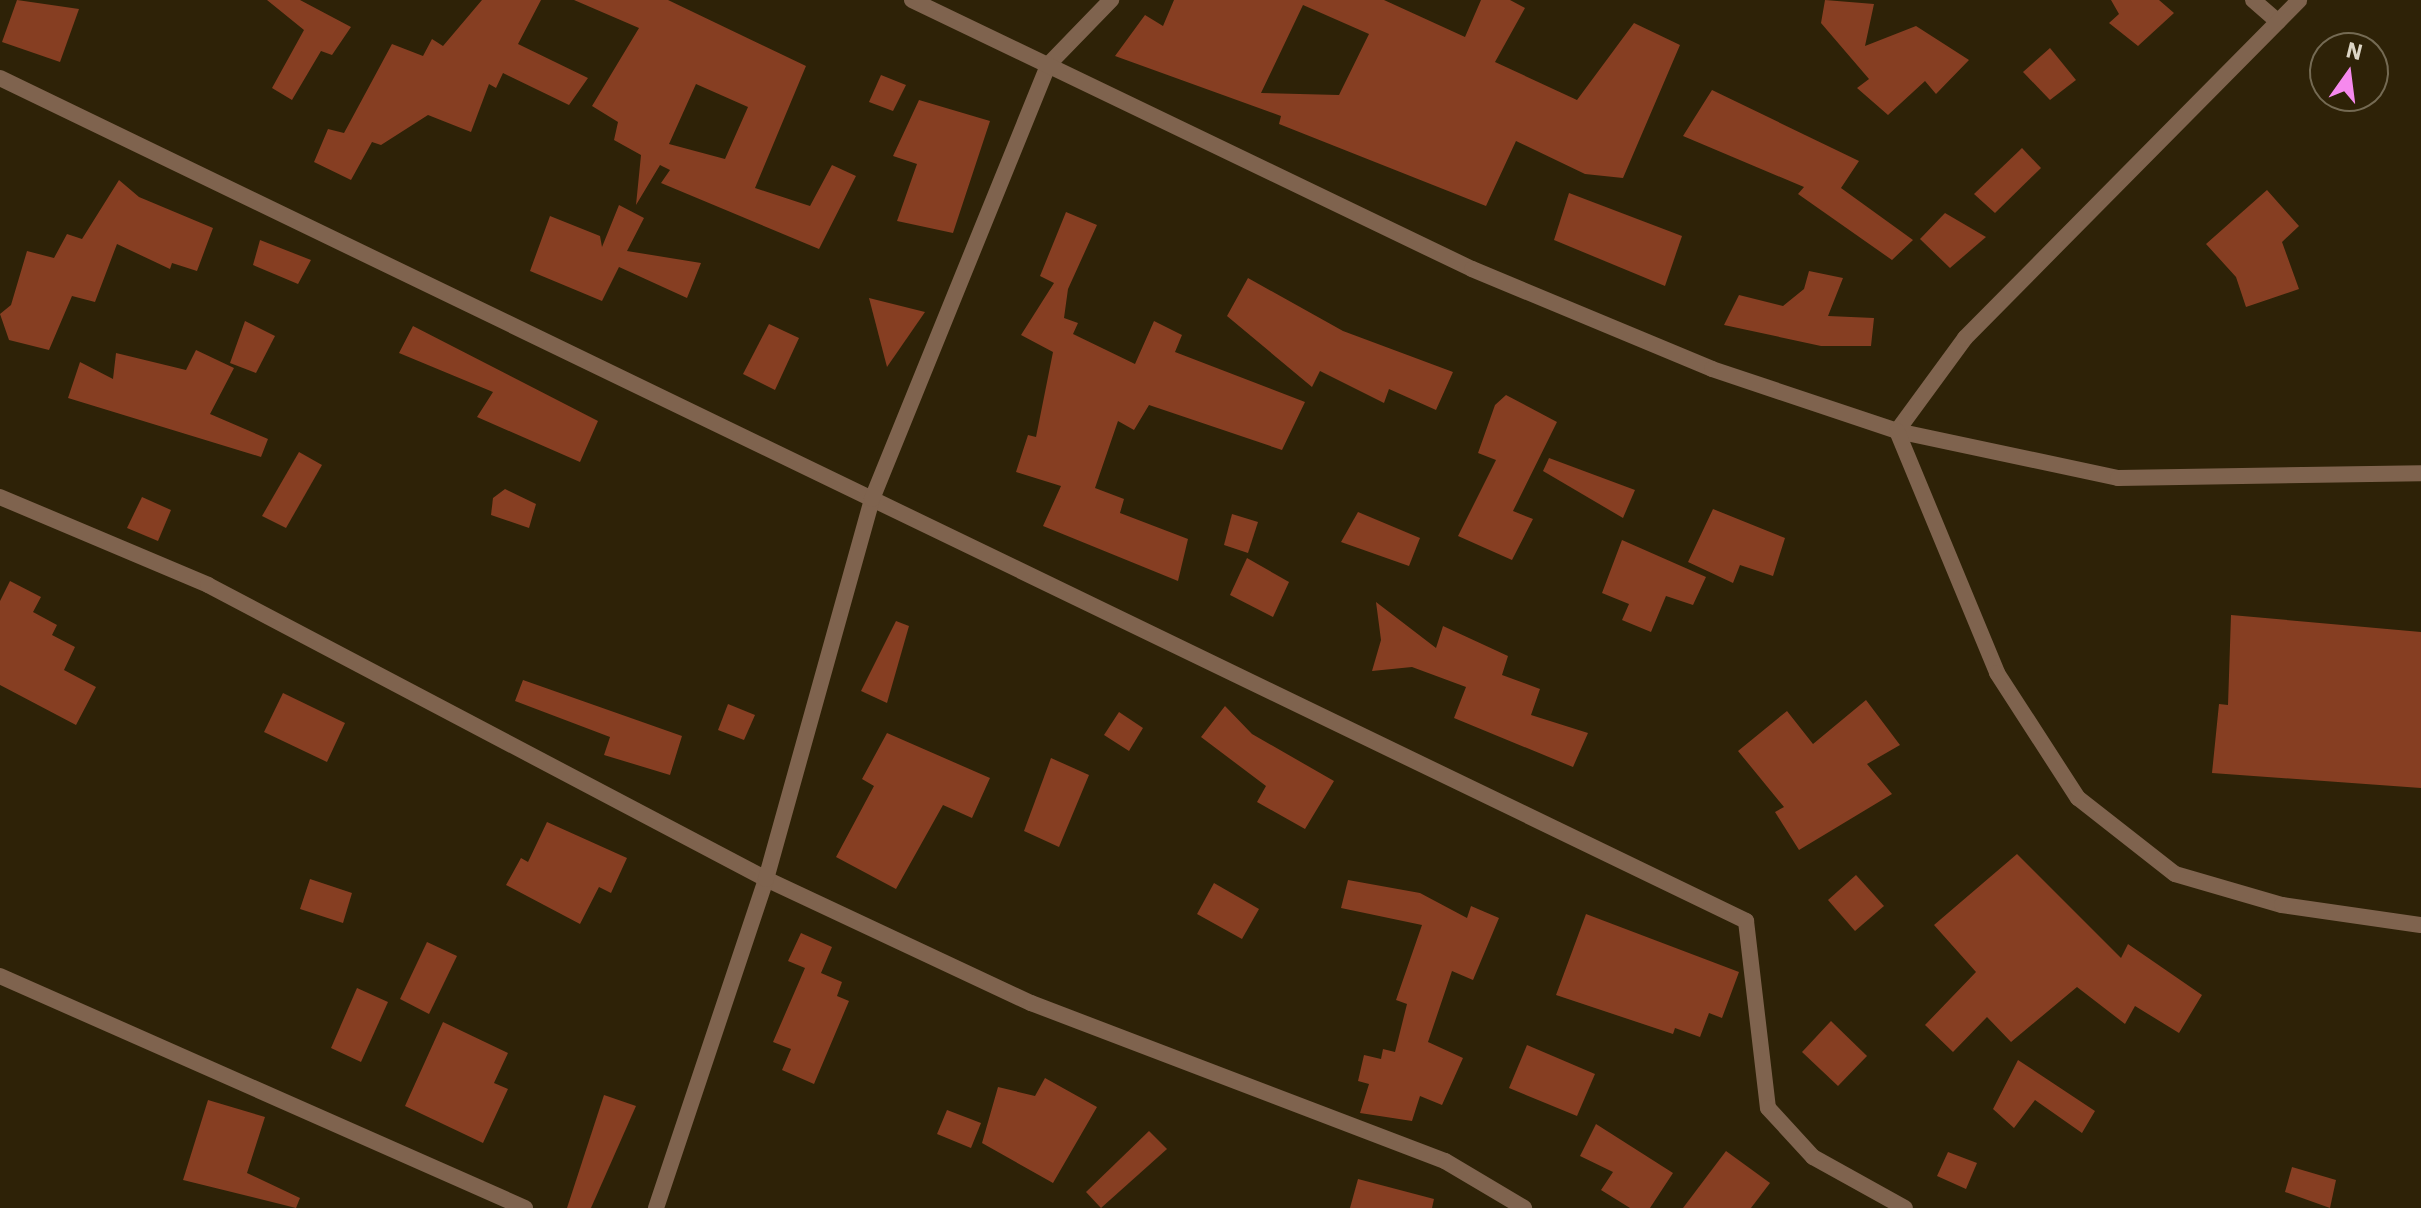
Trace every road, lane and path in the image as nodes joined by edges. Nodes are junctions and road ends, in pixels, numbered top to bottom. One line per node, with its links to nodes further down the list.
1 (912, 0): 6 (street)
2 (1111, 0): 6 (street)
3 (2253, 0): 5 (street)
4 (2299, 0): 5 (street)
5 (2278, 22): 8 (street)
6 (1048, 65): 8 (street); 11 (street)
7 (0, 78): 11 (street)
8 (1897, 431): 9 (street); 13 (street)
9 (2421, 473)
10 (0, 497): 12 (street)
11 (872, 499): 12 (street); 18 (street)
12 (766, 879): 16 (street); 17 (street)
13 (2421, 925)
14 (0, 976): 15 (street)
15 (525, 1208)
16 (656, 1208)
17 (1524, 1208)
18 (1905, 1208)

